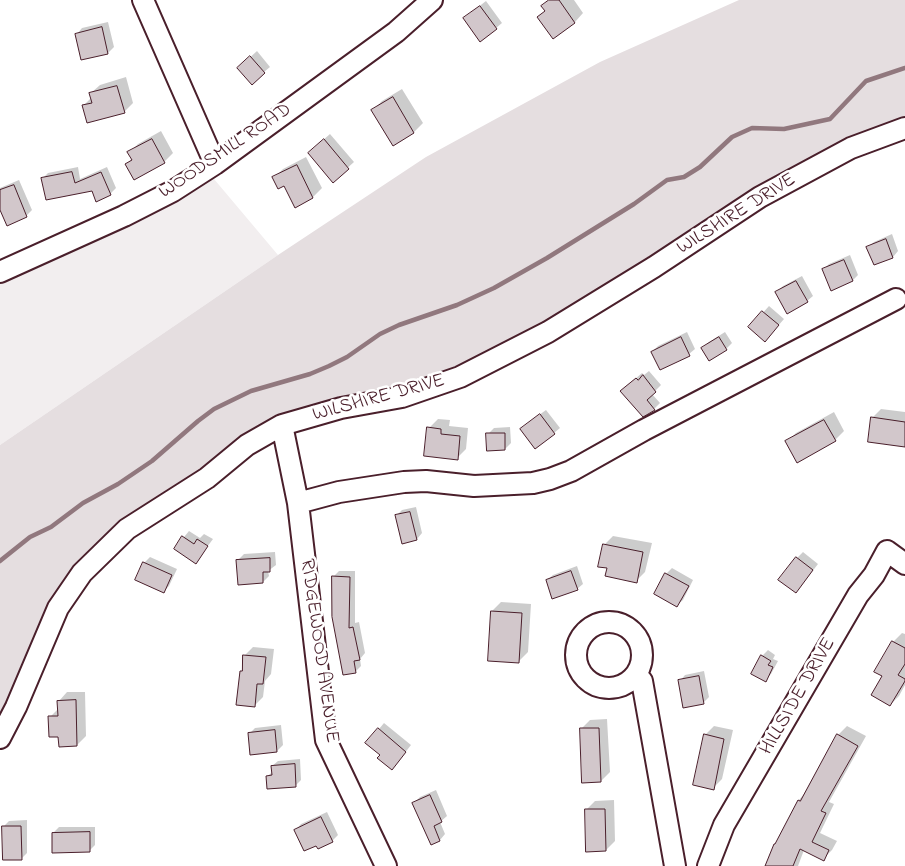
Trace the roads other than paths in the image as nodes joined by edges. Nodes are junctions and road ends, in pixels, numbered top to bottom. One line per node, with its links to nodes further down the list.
1 (144, 0): 4 (street)
2 (432, 0): 4 (street, WOODSMILL ROAD)
3 (905, 128): 7 (street, WILSHIRE DRIVE)
4 (216, 164): 5 (street, WOODSMILL ROAD)
5 (0, 272)
6 (896, 299): 8 (street)
7 (282, 425): 8 (street, RIDGEWOOD AVENUE); 11 (street, WILSHIRE DRIVE)
8 (298, 502): 12 (street, RIDGEWOOD AVENUE)
9 (905, 564): 14 (street, HILLSIDE DRIVE)
10 (636, 674): 13 (street)
11 (0, 738)
12 (386, 866)
13 (675, 866)
14 (708, 866)

